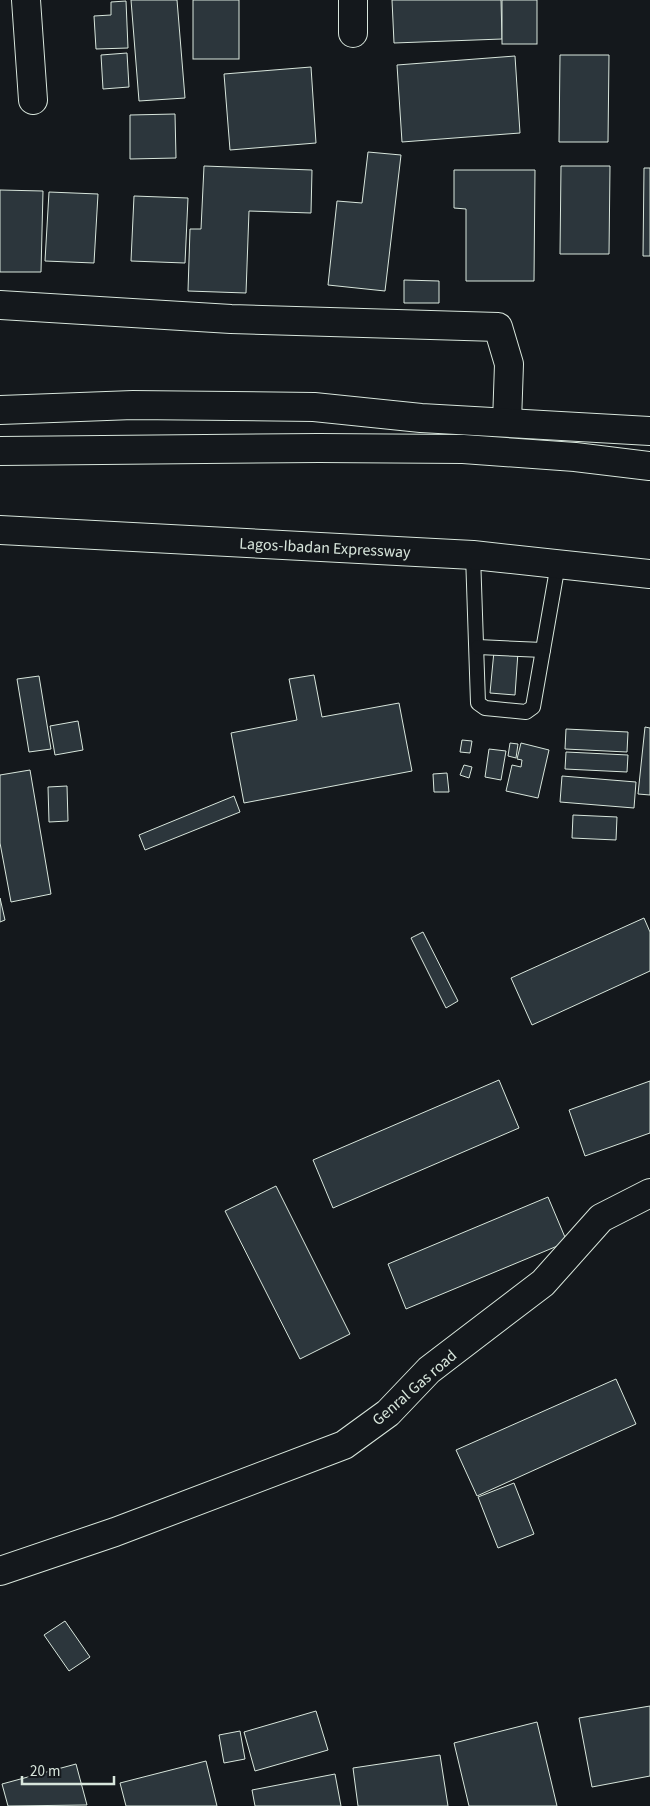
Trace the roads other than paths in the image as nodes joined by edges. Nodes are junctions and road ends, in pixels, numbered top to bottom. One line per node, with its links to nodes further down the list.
1 (26, 0): 4 (main road)
2 (353, 0): 3 (main road)
3 (353, 33)
4 (33, 100)
5 (0, 306): 7 (main road)
6 (0, 410): 7 (main road)
7 (506, 422): 8 (main road)
8 (650, 431)
9 (0, 450): 10 (main road)
10 (650, 466)
11 (0, 530): 12 (main road, Lagos-Ibadan Expressway)
12 (473, 555): 13 (main road, Lagos-Ibadan Expressway); 15 (lane)
13 (558, 564): 14 (main road, Lagos-Ibadan Expressway); 16 (lane)
14 (650, 574)
15 (478, 647): 16 (lane); 16 (lane)
16 (543, 650)
17 (650, 1193): 18 (main road, Genral Gas road)
18 (0, 1572)

